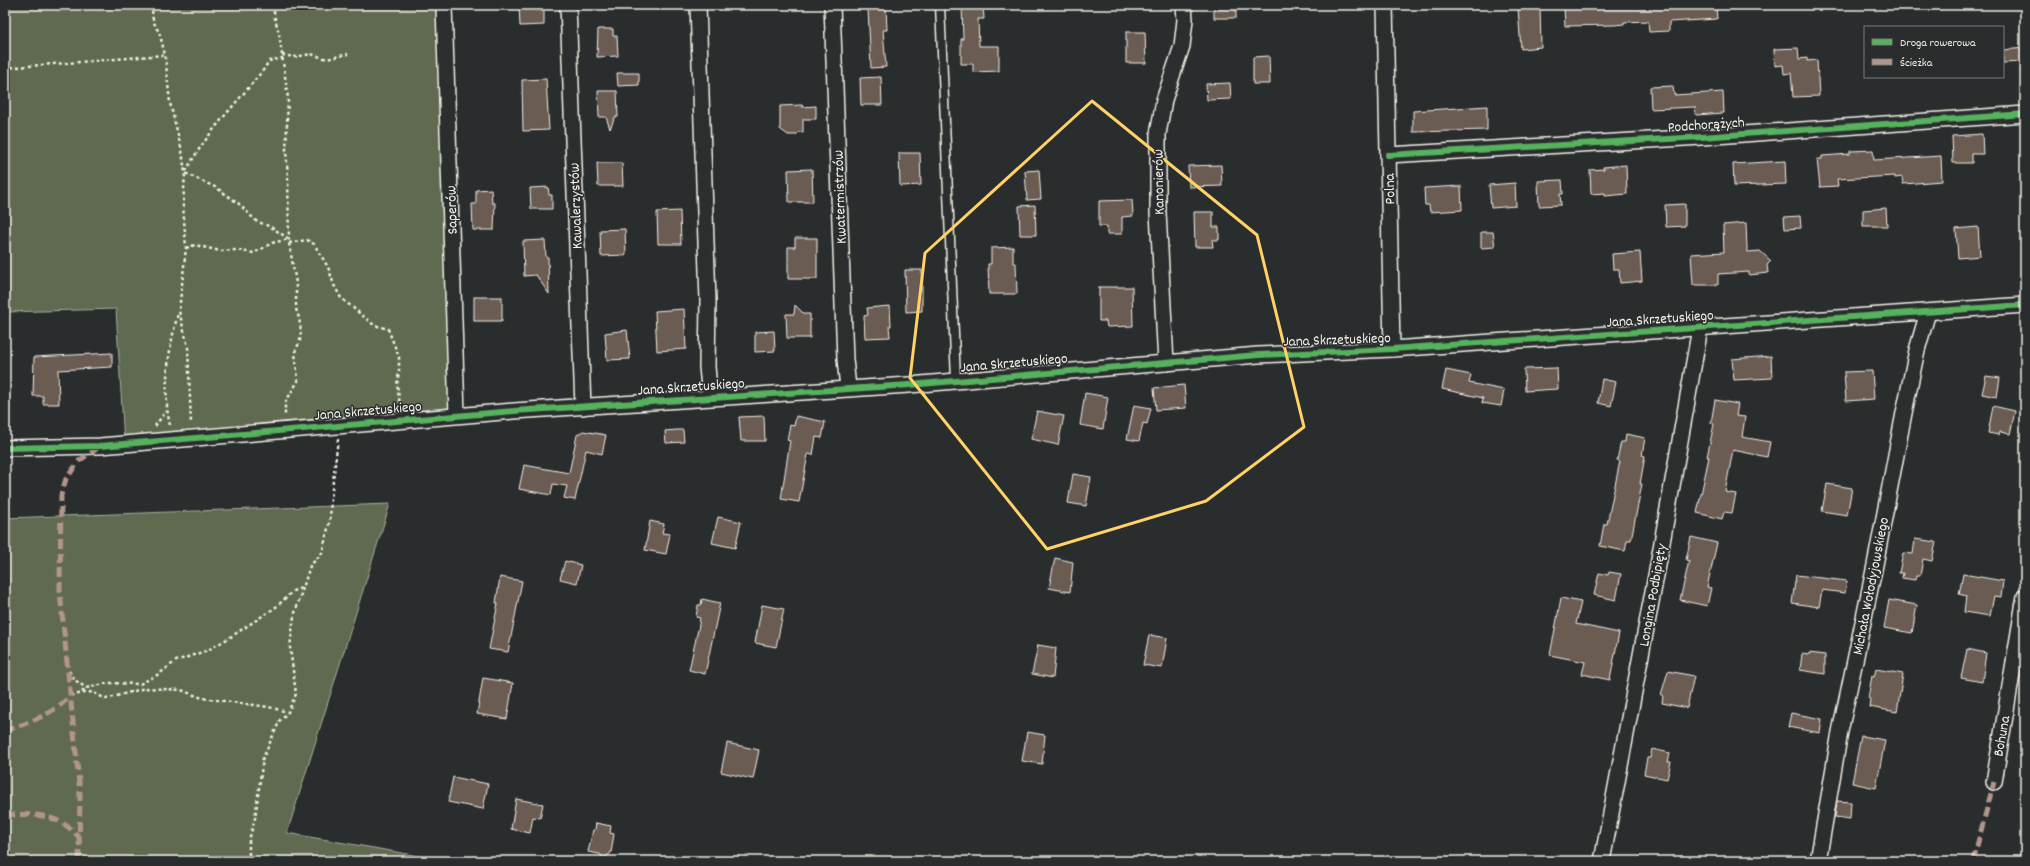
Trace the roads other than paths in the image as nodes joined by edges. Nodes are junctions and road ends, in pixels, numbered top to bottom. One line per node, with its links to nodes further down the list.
1 (444, 5): 19 (street, Saperów)
2 (568, 5): 18 (street, Kawalerzystów)
3 (698, 5): 17 (street, Jana Skrzetuskiego)
4 (832, 5): 16 (street, Kwatermistrzów)
5 (940, 5): 15 (lane)
6 (1184, 5): 14 (street, Kanonierów)
7 (1386, 5): 9 (street, Polna)
8 (2025, 114): 9 (street, Podchorążych)
9 (1388, 155): 13 (street, Polna)
10 (2025, 306): 11 (street, Jana Skrzetuskiego)
11 (1928, 312): 12 (street, Jana Skrzetuskiego); 24 (street, Michała Wołodyjowskiego)
12 (1700, 328): 13 (street, Jana Skrzetuskiego); 23 (street, Longina Podbipięty)
13 (1392, 350): 14 (street, Jana Skrzetuskiego)
14 (1166, 362): 15 (street, Jana Skrzetuskiego)
15 (956, 380): 16 (street, Jana Skrzetuskiego)
16 (848, 388): 17 (street, Jana Skrzetuskiego)
17 (710, 397): 18 (street, Jana Skrzetuskiego)
18 (582, 407): 19 (street, Jana Skrzetuskiego)
19 (457, 415): 20 (street, Jana Skrzetuskiego)
20 (5, 448)
21 (2025, 596): 22 (street, Bohuna)
22 (1994, 782)
23 (1602, 861)
24 (1818, 861)

